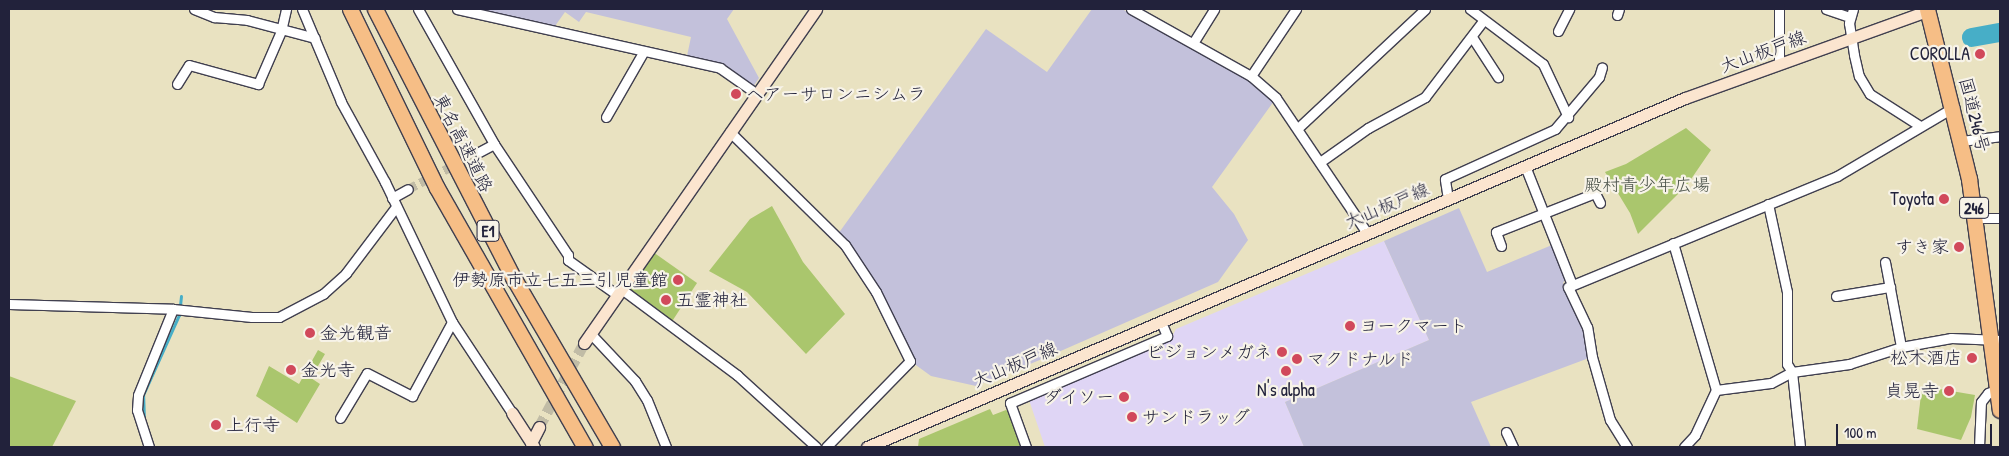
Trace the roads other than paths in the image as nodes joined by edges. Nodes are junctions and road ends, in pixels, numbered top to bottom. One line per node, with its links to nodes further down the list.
1 (194, 9): 21 (street)
2 (286, 9): 21 (street)
3 (302, 9): 23 (street)
4 (350, 9): 81 (highway, E1)
5 (375, 9): 82 (highway, 東名高速道路 / E1)
6 (418, 9): 41 (street)
7 (457, 9): 26 (street)
8 (816, 9): 32 (main road)
9 (1131, 9): 25 (street)
10 (1214, 9): 25 (street)
11 (1296, 9): 29 (street)
12 (1425, 9): 37 (street)
13 (1470, 9): 19 (street)
14 (1569, 9): 20 (street)
15 (1779, 9): 27 (street)
16 (1826, 9): 18 (street)
17 (1927, 10): 24 (main road, 大山板戸線); 33 (highway, 国道246号 / 246)
18 (1851, 13): 24 (street)
19 (1484, 21): 22 (street); 34 (street)
20 (1558, 30)
21 (282, 31): 23 (street); 31 (street)
22 (1472, 37): 30 (street); 43 (street)
23 (315, 38): 46 (street)
24 (1852, 39): 27 (main road, 大山板戸線); 36 (street)
25 (1193, 43): 29 (street)
26 (644, 51): 32 (street); 35 (street)
27 (1779, 64): 44 (main road, 大山板戸線)
28 (1602, 66): 34 (street)
29 (1250, 76): 37 (street)
30 (1498, 77)
31 (177, 84)
32 (757, 94): 38 (main road)
33 (1954, 107): 36 (street); 40 (highway, 国道246号 / 246)
34 (1568, 116): 47 (street)
35 (606, 118)
36 (1920, 126): 49 (street)
37 (1298, 128): 43 (street)
38 (730, 132): 62 (main road); 85 (street)
39 (2000, 136): 40 (street)
40 (1961, 140): 52 (highway, 国道246号 / 246)
41 (494, 144): 42 (street); 62 (street)
42 (479, 152)
43 (1320, 162): 56 (street)
44 (1525, 166): 47 (main road, 大山板戸線); 51 (street)
45 (408, 189): 46 (street)
46 (392, 198): 50 (street)
47 (1448, 199): 56 (main road, 大山板戸線)
48 (1600, 203): 51 (street)
49 (1768, 204): 57 (street); 71 (street)
50 (396, 207): 65 (street); 66 (street)
51 (1544, 213): 55 (street); 60 (street)
52 (1976, 218): 53 (street); 69 (highway, 国道246号 / 246)
53 (2000, 218)
54 (1491, 223): 55 (street)
55 (1496, 232): 58 (street)
56 (1367, 233): 67 (main road, 大山板戸線)
57 (1673, 243): 60 (street); 73 (street)
58 (1501, 246)
59 (1885, 262): 61 (street)
60 (1572, 285): 89 (street)
61 (1890, 287): 63 (street); 70 (street)
62 (618, 291): 68 (main road); 84 (street)
63 (1836, 296)
64 (9, 304): 65 (street)
65 (178, 309): 80 (street)
66 (452, 322): 75 (street); 76 (street)
67 (1161, 322): 86 (main road, 大山板戸線); 87 (street)
68 (587, 338): 83 (street)
69 (1996, 339): 70 (street); 72 (highway, 国道246号 / 246)
70 (1901, 347): 71 (street)
71 (1792, 372): 73 (street); 91 (street)
72 (1998, 389): 74 (highway, 国道246号 / 246); 92 (street)
73 (1716, 390): 90 (street)
74 (2000, 410)
75 (512, 413): 79 (main road)
76 (340, 418)
77 (540, 427): 79 (main road)
78 (1506, 432): 88 (street)
79 (531, 446)
80 (149, 447)
81 (585, 447)
82 (612, 447)
83 (666, 447)
84 (816, 447)
85 (826, 447)
86 (866, 447)
87 (1026, 447)
88 (1513, 447)
89 (1628, 447)
90 (1684, 447)
91 (1800, 447)
92 (1979, 447)

